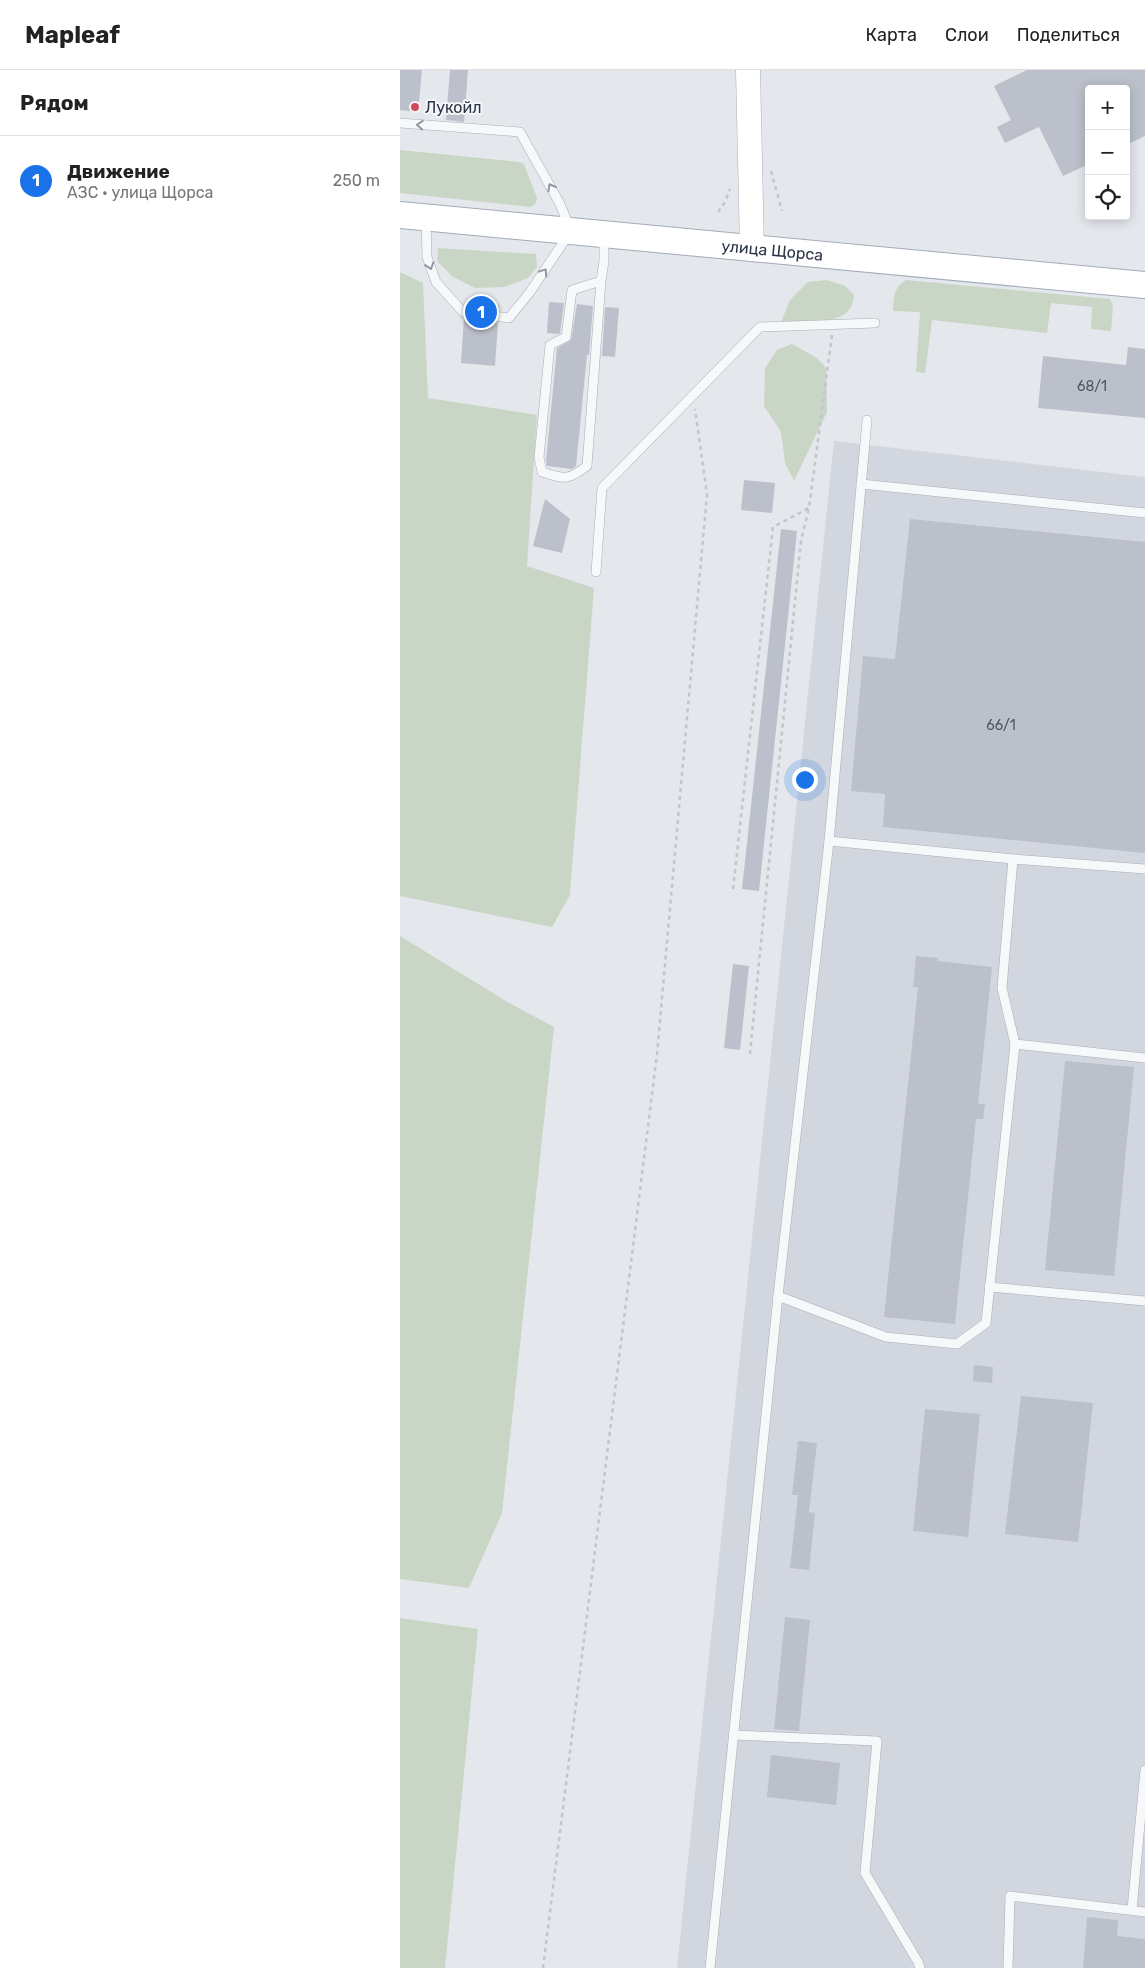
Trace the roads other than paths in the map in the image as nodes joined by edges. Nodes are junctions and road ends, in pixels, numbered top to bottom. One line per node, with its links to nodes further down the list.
1 (748, 70): 7 (main road)
2 (400, 123): 5 (lane, one-way to 2)
3 (400, 215): 4 (main road, улица Щорса)
4 (426, 217): 5 (main road, улица Щорса); 5 (lane, one-way to 5)
5 (571, 231): 6 (main road, улица Щорса)
6 (604, 235): 7 (main road, улица Щорса); 8 (lane)
7 (752, 249): 9 (main road, улица Щорса)
8 (601, 281): 8 (lane)
9 (1145, 285)
10 (875, 323): 14 (lane)
11 (867, 420): 12 (lane)
12 (861, 484): 13 (lane); 15 (lane)
13 (1145, 513)
14 (596, 572)
15 (829, 842): 16 (lane); 21 (lane)
16 (1013, 859): 17 (lane); 18 (lane)
17 (1145, 869)
18 (1015, 1044): 19 (lane); 20 (lane)
19 (1145, 1058)
20 (989, 1287): 21 (lane); 22 (lane)
21 (778, 1296): 23 (lane)
22 (1145, 1301)
23 (733, 1735): 27 (lane); 28 (lane)
24 (1145, 1770): 25 (lane)
25 (1132, 1910): 26 (lane); 29 (lane)
26 (1145, 1912)
27 (710, 1968)
28 (920, 1968)
29 (1008, 1968)

